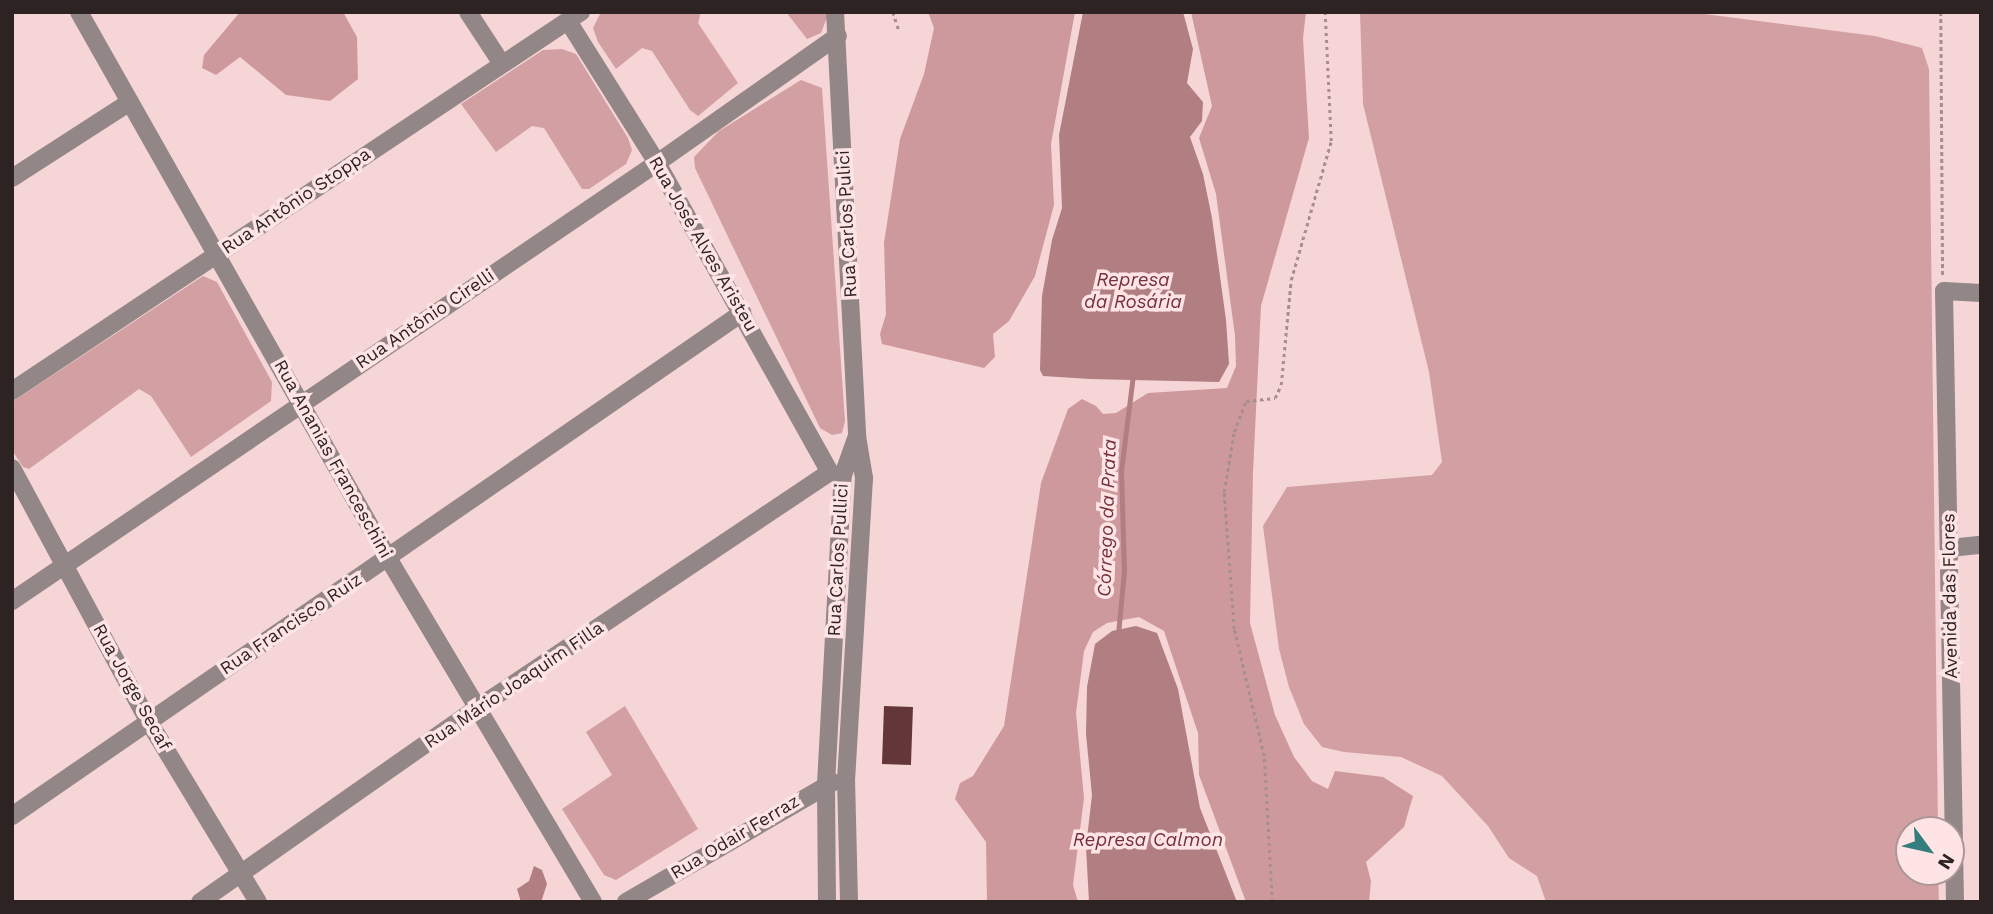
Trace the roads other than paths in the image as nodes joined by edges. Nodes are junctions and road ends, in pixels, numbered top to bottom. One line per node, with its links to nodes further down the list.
1 (79, 12): 7 (street, Rua Ananias Franceschini)
2 (468, 12): 6 (street)
3 (835, 12): 5 (street, Rua Carlos Pulici)
4 (575, 17): 6 (street, Rua Antônio Stoppa); 8 (street, Rua José Alves Aristeu)
5 (838, 36): 8 (street, Rua Antônio Cirelli); 15 (street, Rua Carlos Pulici)
6 (502, 64): 10 (street, Rua Antônio Stoppa)
7 (130, 102): 9 (street); 10 (street, Rua Ananias Franceschini)
8 (657, 163): 12 (street, Rua José Alves Aristeu); 14 (street, Rua Antônio Cirelli)
9 (12, 178)
10 (216, 254): 13 (street, Rua Antônio Stoppa); 14 (street, Rua Ananias Franceschini)
11 (1981, 293): 20 (street, Avenida das Flores)
12 (742, 313): 17 (street, Rua José Alves Aristeu); 21 (street, Rua Francisco Ruiz)
13 (12, 391)
14 (302, 402): 21 (street, Rua Ananias Franceschini); 22 (street, Rua Antônio Cirelli)
15 (857, 436): 17 (street, Rua Carlos Pullici); 18 (street, Rua Carlos Pullici)
16 (12, 468): 22 (street, Rua Jorge Secaf)
17 (836, 473): 18 (street); 24 (street, Rua Mário Joaquim Filla); 27 (street, Rua Carlos Pullici)
18 (864, 478): 26 (street, Rua Carlos Pullici)
19 (1981, 545): 20 (street)
20 (1950, 548): 36 (street, Avenida das Flores)
21 (388, 558): 24 (street, Rua Ananias Franceschini); 25 (street, Rua Francisco Ruiz)
22 (65, 565): 23 (street, Rua Antônio Cirelli); 25 (street, Rua Jorge Secaf)
23 (12, 601)
24 (477, 709): 29 (street, Rua Mário Joaquim Filla); 32 (street, Rua Ananias Franceschini)
25 (149, 722): 28 (street, Rua Francisco Ruiz); 29 (street, Rua Jorge Secaf)
26 (846, 778): 27 (street, Rua Odair Ferraz); 35 (street, Rua Carlos Pullici)
27 (826, 784): 33 (street, Rua Odair Ferraz); 34 (street, Rua Carlos Pullici)
28 (12, 816)
29 (242, 874): 30 (street, Rua Mário Joaquim Filla); 31 (street, Rua Jorge Secaf)
30 (200, 902)
31 (258, 902)
32 (593, 902)
33 (626, 902)
34 (827, 902)
35 (849, 902)
36 (1955, 902)

